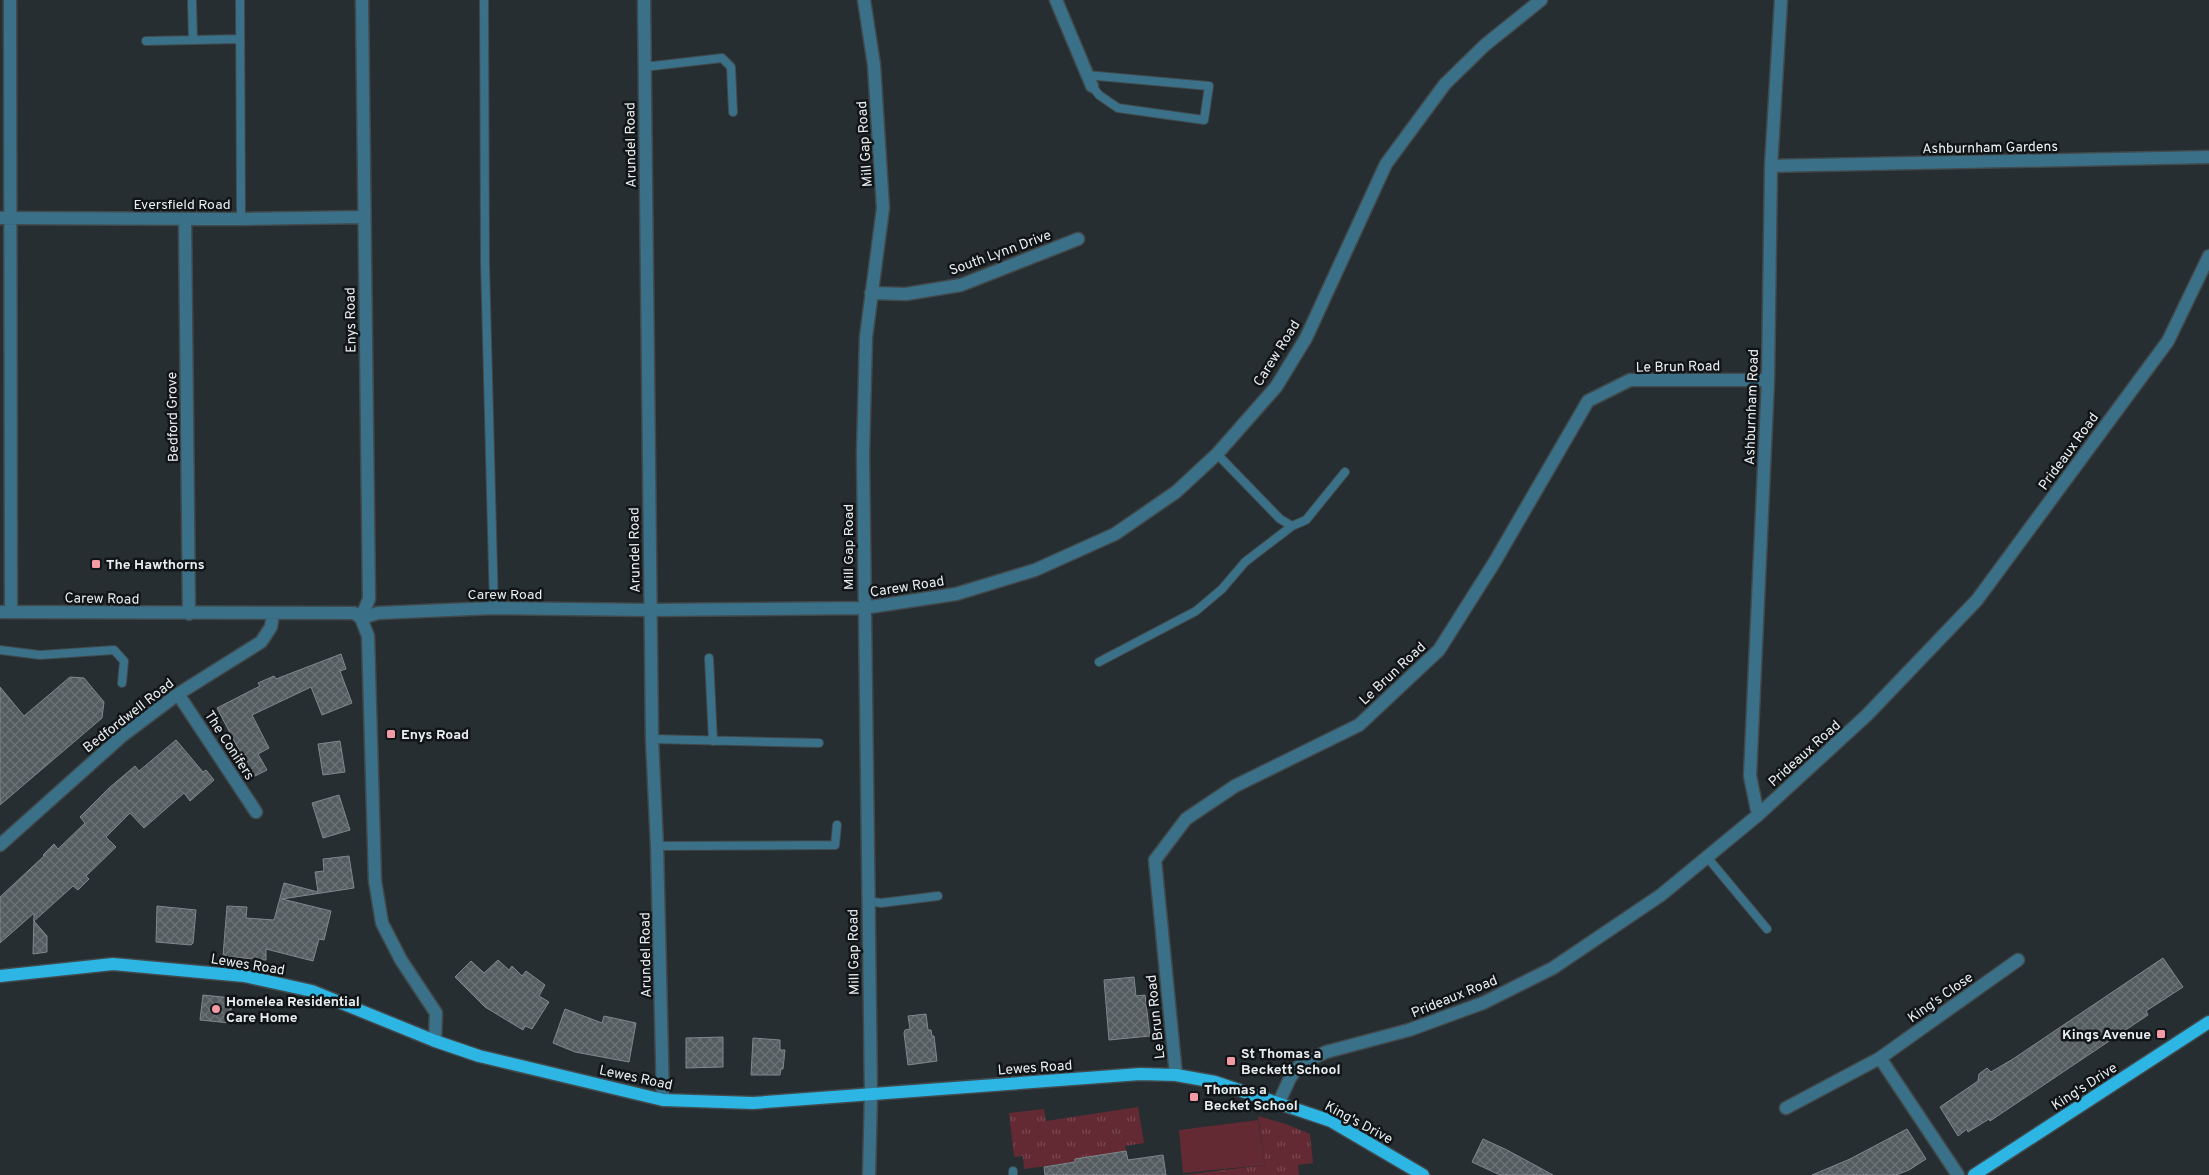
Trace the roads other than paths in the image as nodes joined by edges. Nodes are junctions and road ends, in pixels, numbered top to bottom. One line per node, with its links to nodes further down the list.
1 (10, 0): 20 (street)
2 (240, 0): 11 (lane)
3 (362, 0): 19 (street, Enys Road)
4 (484, 0): 31 (lane)
5 (644, 0): 14 (street, Arundel Road)
6 (864, 0): 25 (street, Mill Gap Road)
7 (1056, 0): 15 (street)
8 (1541, 0): 28 (street, Carew Road)
9 (1782, 0): 18 (street, Ashburnham Road)
10 (192, 2): 12 (lane)
11 (240, 39): 12 (lane); 22 (lane)
12 (192, 40): 13 (lane)
13 (146, 42)
14 (644, 67): 16 (lane); 33 (street, Arundel Road)
15 (1089, 80): 15 (lane)
16 (733, 112)
17 (2209, 157): 18 (street, Ashburnham Gardens)
18 (1771, 166): 27 (street, Ashburnham Road)
19 (364, 217): 22 (street, Eversfield Road); 37 (street, Enys Road)
20 (5, 218): 21 (street, Eversfield Road); 26 (street)
21 (185, 219): 22 (street, Eversfield Road); 35 (street, Bedford Grove)
22 (241, 219)
23 (1078, 238): 25 (street, South Lynn Drive)
24 (2209, 256): 47 (street, Prideaux Road)
25 (871, 293): 32 (street, Mill Gap Road)
26 (5, 336): 34 (street)
27 (1768, 380): 47 (street, Ashburnham Road); 60 (street, Le Brun Road)
28 (1217, 454): 30 (lane); 32 (street, Carew Road)
29 (1345, 472): 30 (lane)
30 (1292, 526): 40 (lane)
31 (494, 608): 33 (street, Carew Road); 37 (street, Carew Road)
32 (863, 608): 33 (street, Carew Road); 53 (street, Mill Gap Road)
33 (650, 610): 43 (street, Arundel Road)
34 (6, 612): 35 (street, Carew Road)
35 (189, 614): 36 (street, Carew Road)
36 (273, 614): 37 (street, Carew Road); 42 (street, Bedfordwell Road)
37 (361, 618): 58 (street)
38 (0, 650): 41 (lane)
39 (710, 658): 44 (lane)
40 (1099, 662)
41 (122, 683)
42 (178, 694): 46 (street, The Conifers); 49 (street, Bedfordwell Road)
43 (652, 739): 44 (lane); 50 (street, Arundel Road)
44 (713, 741): 45 (lane)
45 (819, 743)
46 (256, 812)
47 (1758, 815): 51 (street, Prideaux Road)
48 (836, 825): 50 (lane)
49 (0, 845)
50 (657, 846): 62 (street, Arundel Road)
51 (1707, 857): 54 (lane); 63 (street, Prideaux Road)
52 (938, 896): 53 (lane)
53 (867, 901): 61 (street, Mill Gap Road)
54 (1767, 929)
55 (2018, 960): 59 (street, King's Close)
56 (0, 976): 58 (main road, Lewes Road)
57 (2209, 1022): 68 (main road, King's Drive)
58 (435, 1041): 62 (main road, Lewes Road)
59 (1880, 1058): 64 (street, King's Close); 67 (street)
60 (1176, 1076): 61 (main road, Lewes Road); 63 (main road, Lewes Road)
61 (871, 1095): 62 (main road, Lewes Road); 65 (street, Mill Gap Road)
62 (663, 1100)
63 (1278, 1102): 66 (main road, King's Drive)
64 (1786, 1108)
65 (869, 1175)
66 (1422, 1175)
67 (1958, 1175)
68 (1974, 1175)

